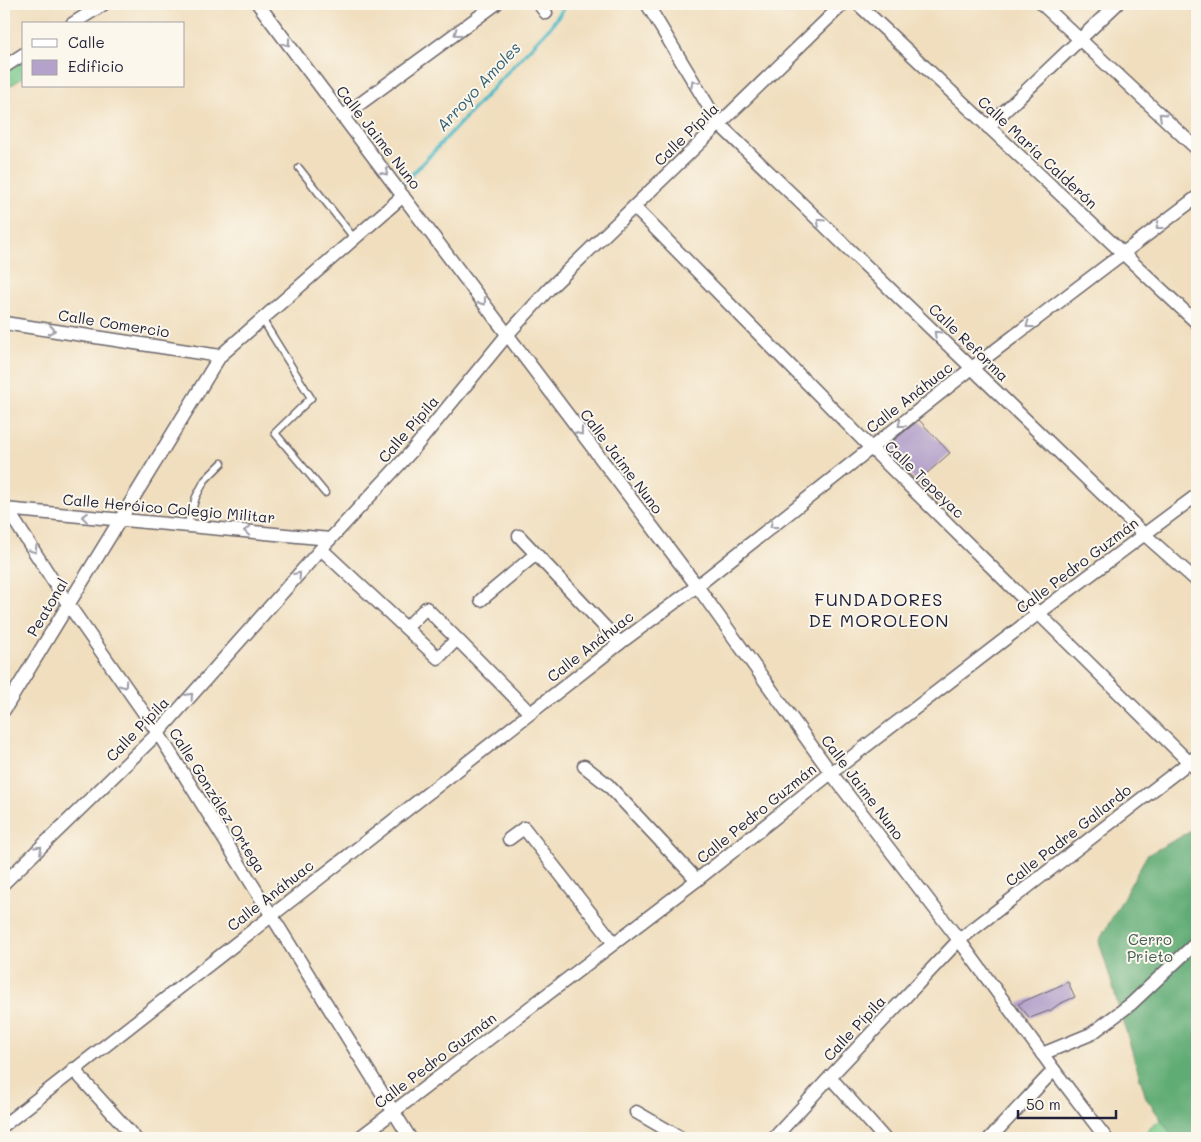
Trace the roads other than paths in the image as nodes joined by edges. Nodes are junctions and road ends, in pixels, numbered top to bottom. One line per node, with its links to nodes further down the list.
1 (104, 4): 9 (street)
2 (258, 4): 13 (street, Calle Jaime Nuno, one-way to 13)
3 (496, 4): 13 (street, one-way to 13)
4 (647, 4): 14 (street, Calle Reforma, one-way to 4)
5 (843, 4): 14 (street, Calle Pípila)
6 (858, 4): 15 (street, Calle María Calderón)
7 (1042, 4): 10 (street)
8 (1117, 4): 10 (street)
9 (75, 22)
10 (1079, 39): 15 (street); 16 (street, one-way to 10)
11 (22, 55): 12 (street)
12 (4, 67)
13 (342, 117): 18 (street, Calle Jaime Nuno, one-way to 18)
14 (720, 124): 20 (street, Calle Pípila); 28 (street, Calle Reforma, one-way to 14)
15 (988, 127): 22 (street, Calle María Calderón)
16 (1197, 149)
17 (299, 168): 21 (lane)
18 (403, 196): 21 (street, Peatonal); 26 (street, Calle Jaime Nuno, one-way to 26)
19 (1197, 197): 22 (street, Calle Anáhuac, one-way to 22)
20 (634, 207): 26 (street, Calle Pípila); 29 (street, Calle Tepeyac)
21 (354, 238): 23 (street, Peatonal)
22 (1123, 254): 25 (street, Calle María Calderón); 28 (street, Calle Anáhuac, one-way to 28)
23 (262, 319): 27 (street, Peatonal); 31 (lane)
24 (4, 322): 27 (street, Calle Comercio, one-way to 27)
25 (1197, 323)
26 (507, 335): 38 (street, Calle Pípila); 42 (street, Calle Jaime Nuno, one-way to 42)
27 (220, 356): 34 (street, Peatonal)
28 (972, 368): 29 (street, Calle Anáhuac, one-way to 29); 36 (street, Calle Reforma)
29 (871, 448): 42 (street, Calle Anáhuac, one-way to 42); 45 (street, Calle Tepeyac)
30 (222, 463): 35 (lane)
31 (325, 493)
32 (1197, 496): 36 (street, Calle Pedro Guzmán)
33 (6, 509): 34 (street, Calle Heróico Colegio Militar, one-way to 33); 44 (street, Calle González Ortega, one-way to 44)
34 (119, 520): 35 (street, Calle Heróico Colegio Militar); 44 (street, Peatonal)
35 (187, 526): 38 (street, Calle Heróico Colegio Militar, one-way to 35)
36 (1145, 535): 41 (street, Calle Reforma); 45 (street, Calle Pedro Guzmán)
37 (519, 536): 40 (street)
38 (330, 539): 39 (street, Calle Pípila)
39 (321, 549): 46 (street); 51 (street, Calle Pípila, one-way to 39)
40 (536, 554): 43 (street); 48 (street)
41 (1197, 581)
42 (697, 586): 48 (street, Calle Anáhuac); 54 (street, Calle Jaime Nuno)
43 (481, 600)
44 (68, 604): 49 (street, Peatonal); 51 (street, Calle González Ortega, one-way to 51)
45 (1040, 613): 52 (street, Calle Tepeyac); 54 (street, Calle Pedro Guzmán)
46 (406, 628): 47 (street); 47 (street)
47 (457, 639): 50 (street)
48 (620, 643): 50 (street, Calle Anáhuac)
49 (4, 710)
50 (530, 713): 58 (street, Calle Anáhuac)
51 (158, 733): 57 (street, Calle Pípila, one-way to 51); 58 (street, Calle González Ortega)
52 (1195, 763): 59 (street, Calle Padre Gallardo)
53 (584, 766): 56 (street)
54 (831, 773): 56 (street, Calle Pedro Guzmán); 59 (street, Calle Jaime Nuno)
55 (509, 839): 61 (street)
56 (697, 880): 61 (street, Calle Pedro Guzmán)
57 (4, 883)
58 (271, 915): 63 (street, Calle Anáhuac); 66 (street, Calle González Ortega)
59 (959, 940): 62 (street, Calle Jaime Nuno); 65 (street, Calle Pípila)
60 (1197, 942): 62 (street)
61 (614, 943): 66 (street, Calle Pedro Guzmán)
62 (1042, 1054): 64 (street, Calle Jaime Nuno)
63 (74, 1069): 68 (street, Calle Anáhuac); 69 (street)
64 (1054, 1070): 75 (street); 76 (street, Calle Jaime Nuno)
65 (830, 1077): 73 (street, Calle Pípila); 74 (street)
66 (393, 1112): 70 (street, Calle Pedro Guzmán); 71 (street, Calle González Ortega)
67 (636, 1112): 72 (street)
68 (4, 1125)
69 (135, 1138)
70 (359, 1138)
71 (410, 1138)
72 (681, 1138)
73 (774, 1138)
74 (884, 1138)
75 (990, 1138)
76 (1106, 1138)

